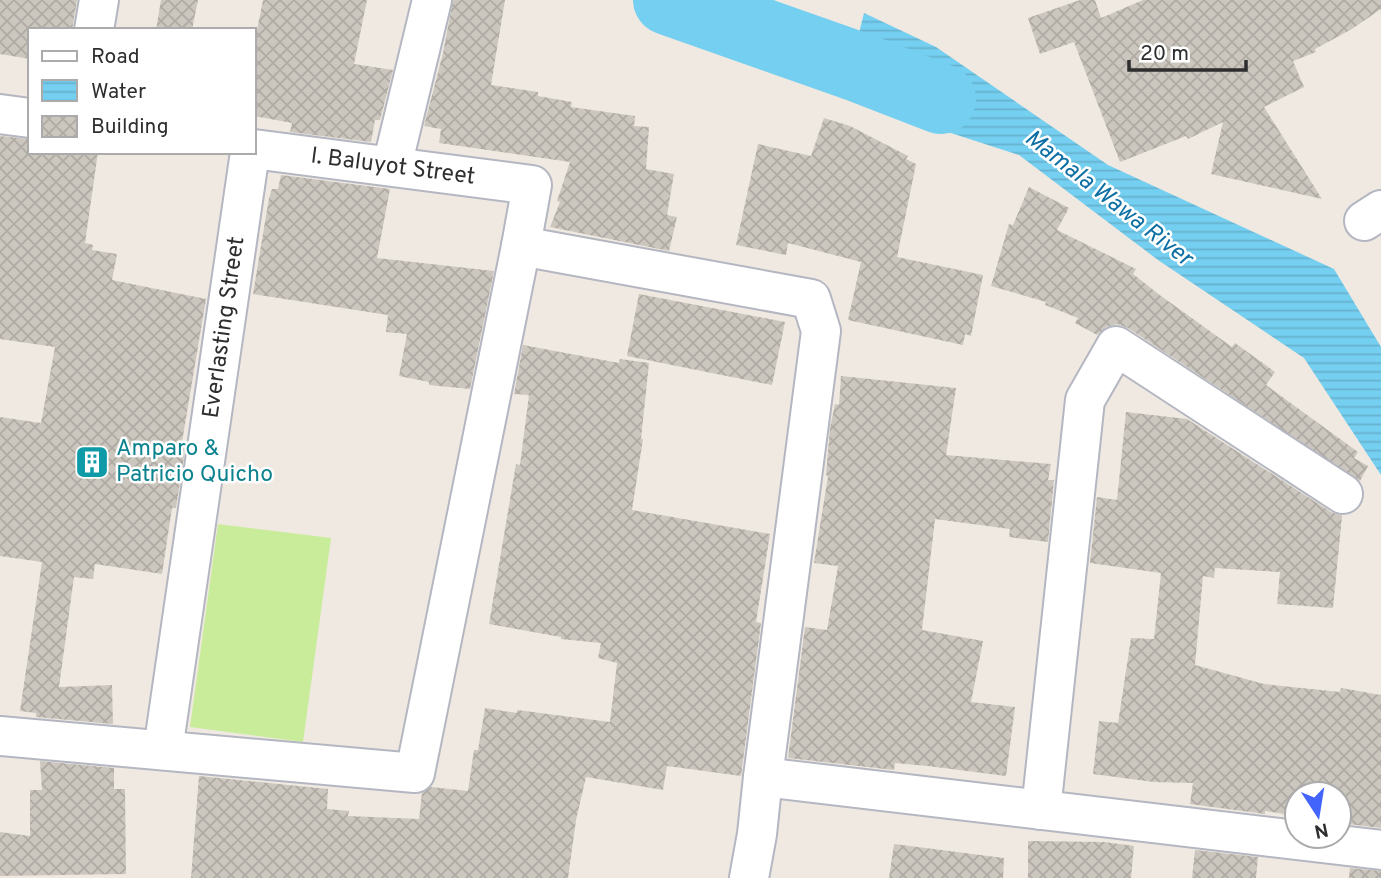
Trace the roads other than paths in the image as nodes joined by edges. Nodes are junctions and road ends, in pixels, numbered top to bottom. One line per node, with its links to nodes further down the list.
1 (99, 0): 3 (street)
2 (432, 0): 8 (street)
3 (94, 28)
4 (0, 114): 5 (street)
5 (28, 118)
6 (256, 150): 8 (street, I. Baluyot Street)
7 (251, 154): 12 (street, Everlasting Street)
8 (392, 166): 9 (street, I. Baluyot Street)
9 (521, 246): 12 (street); 13 (street)
10 (1343, 494): 14 (street)
11 (0, 736): 12 (street)
12 (163, 750)
13 (763, 777): 14 (street); 16 (street)
14 (1041, 810): 15 (street)
15 (1381, 850)
16 (748, 878)

